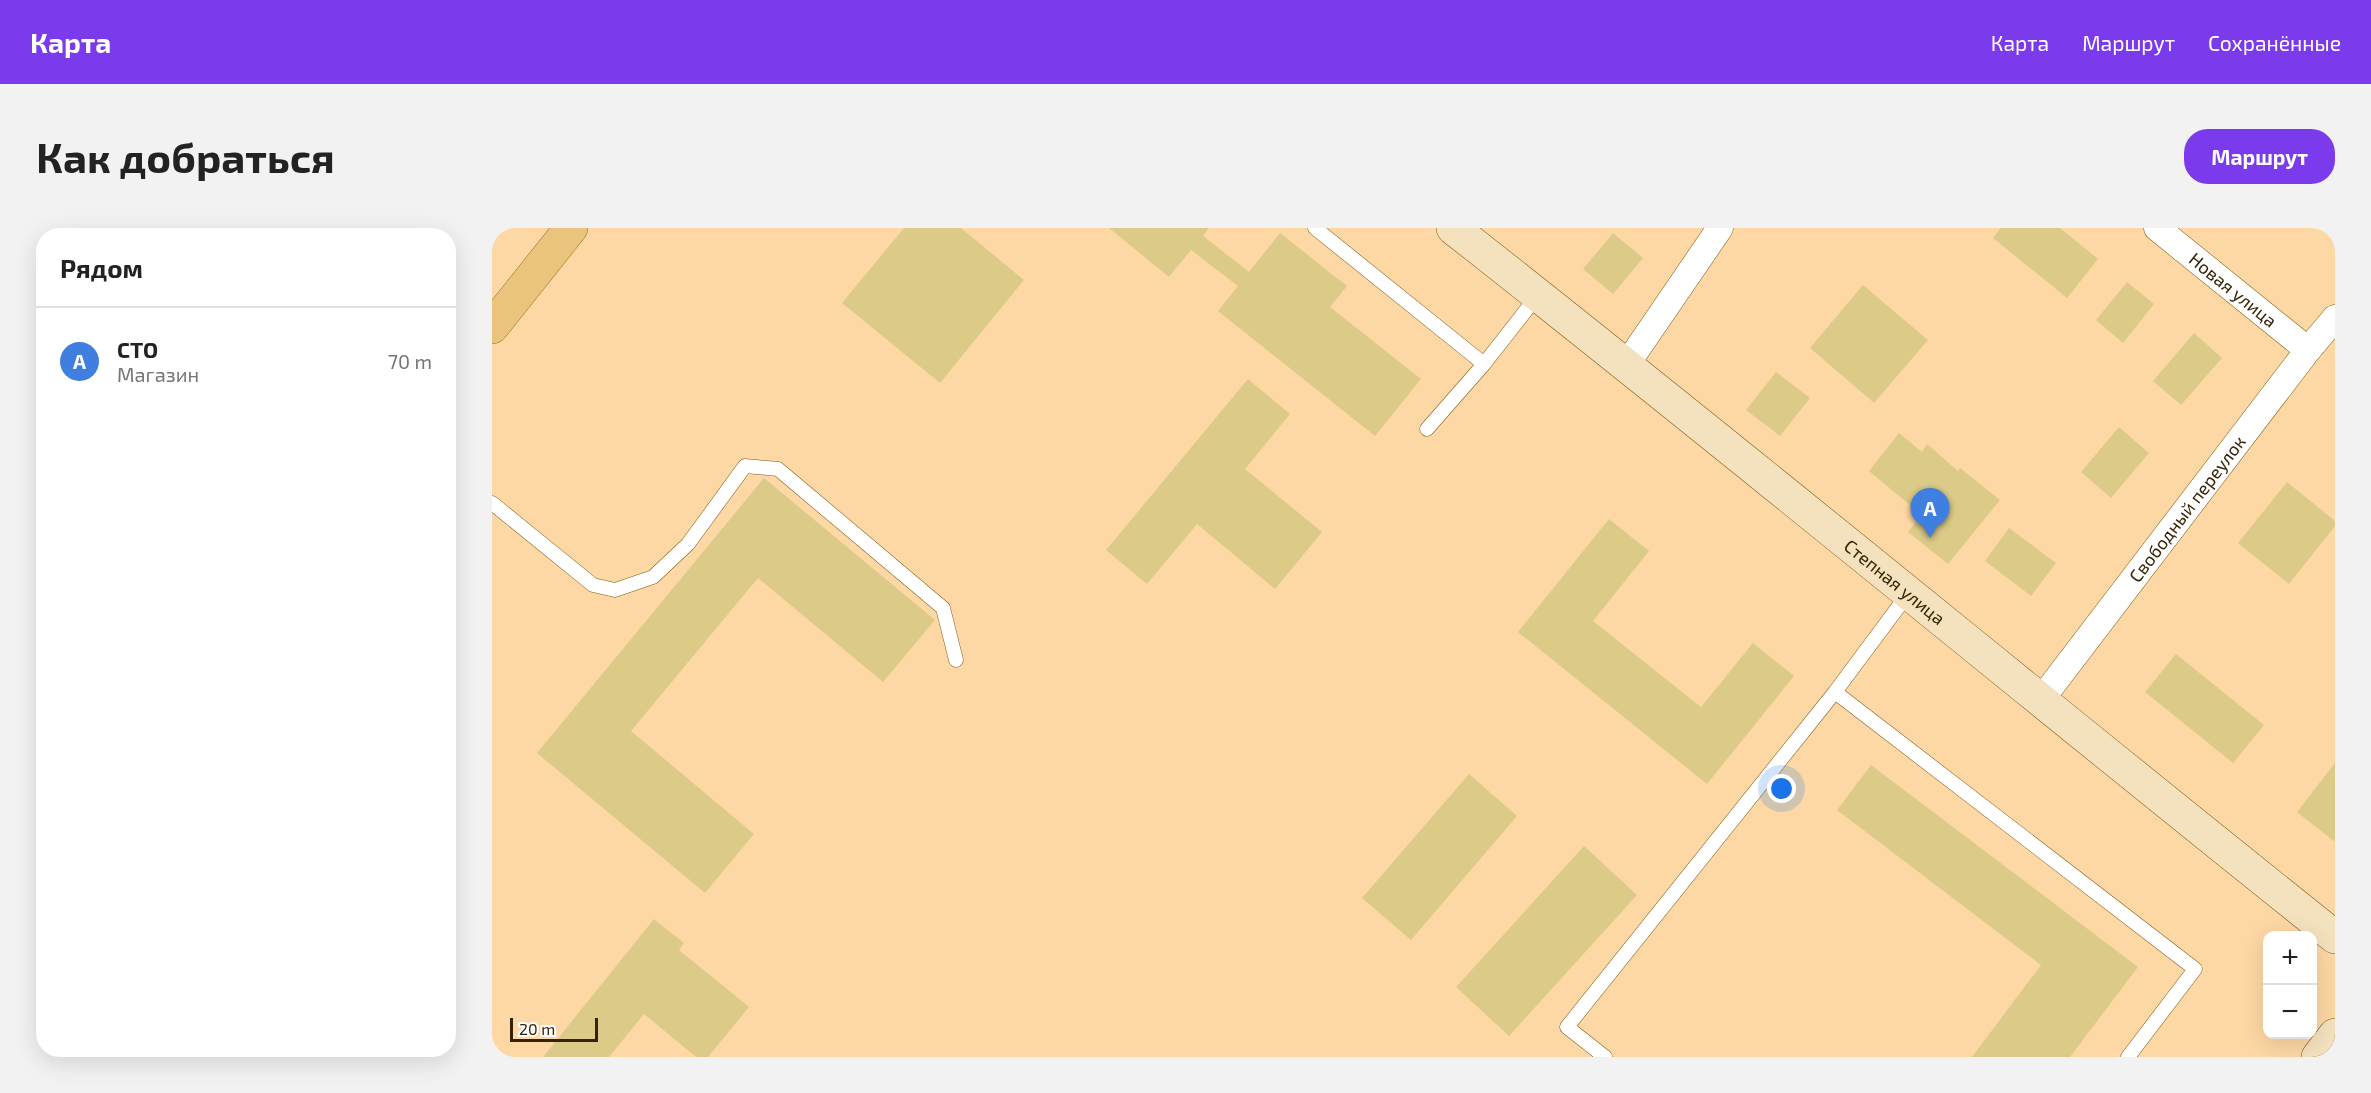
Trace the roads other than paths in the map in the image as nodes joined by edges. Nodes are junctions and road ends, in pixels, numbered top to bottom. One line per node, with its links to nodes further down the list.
1 (571, 228): 8 (main road)
2 (1315, 228): 10 (lane)
3 (1453, 228): 6 (main road, Степная улица)
4 (1720, 228): 11 (street)
5 (2157, 228): 9 (street, Новая улица)
6 (1538, 295): 10 (lane); 11 (main road, Степная улица)
7 (2335, 318): 9 (street, Свободный переулок)
8 (492, 326)
9 (2308, 350): 17 (street, Свободный переулок)
10 (1484, 364): 12 (lane)
11 (1627, 364): 14 (main road, Степная улица)
12 (1427, 429)
13 (492, 503): 15 (lane)
14 (1908, 594): 16 (lane); 17 (main road, Степная улица)
15 (956, 660)
16 (1835, 692): 20 (lane); 21 (lane)
17 (2040, 701): 18 (main road, Степная улица)
18 (2335, 937)
19 (2335, 1035): 22 (main road)
20 (1605, 1057)
21 (2128, 1057)
22 (2318, 1057)

